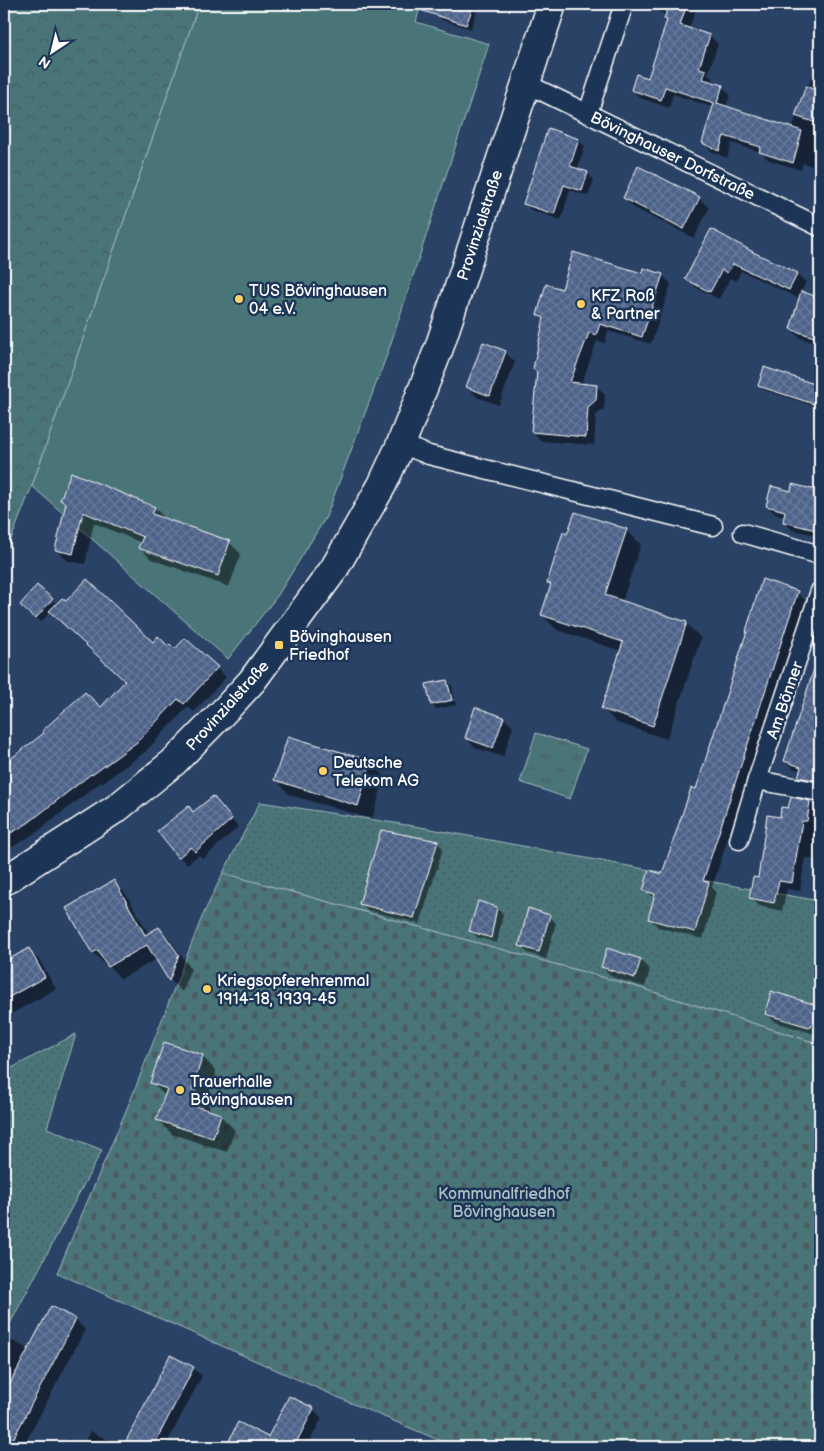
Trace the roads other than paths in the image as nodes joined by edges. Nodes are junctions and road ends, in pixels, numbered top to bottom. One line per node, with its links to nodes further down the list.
1 (552, 4): 3 (main road, Provinzialstraße)
2 (624, 4): 4 (street)
3 (525, 83): 4 (street, Bövinghauser Dorfstraße); 6 (main road, Provinzialstraße)
4 (588, 113): 5 (street, Bövinghauser Dorfstraße)
5 (820, 228)
6 (401, 444): 7 (street); 14 (main road, Provinzialstraße)
7 (713, 526)
8 (743, 533): 9 (street)
9 (820, 555)
10 (820, 591): 11 (street, Am Bönner)
11 (757, 780): 12 (street); 13 (street, Am Bönner)
12 (820, 792)
13 (739, 840)
14 (4, 881)

